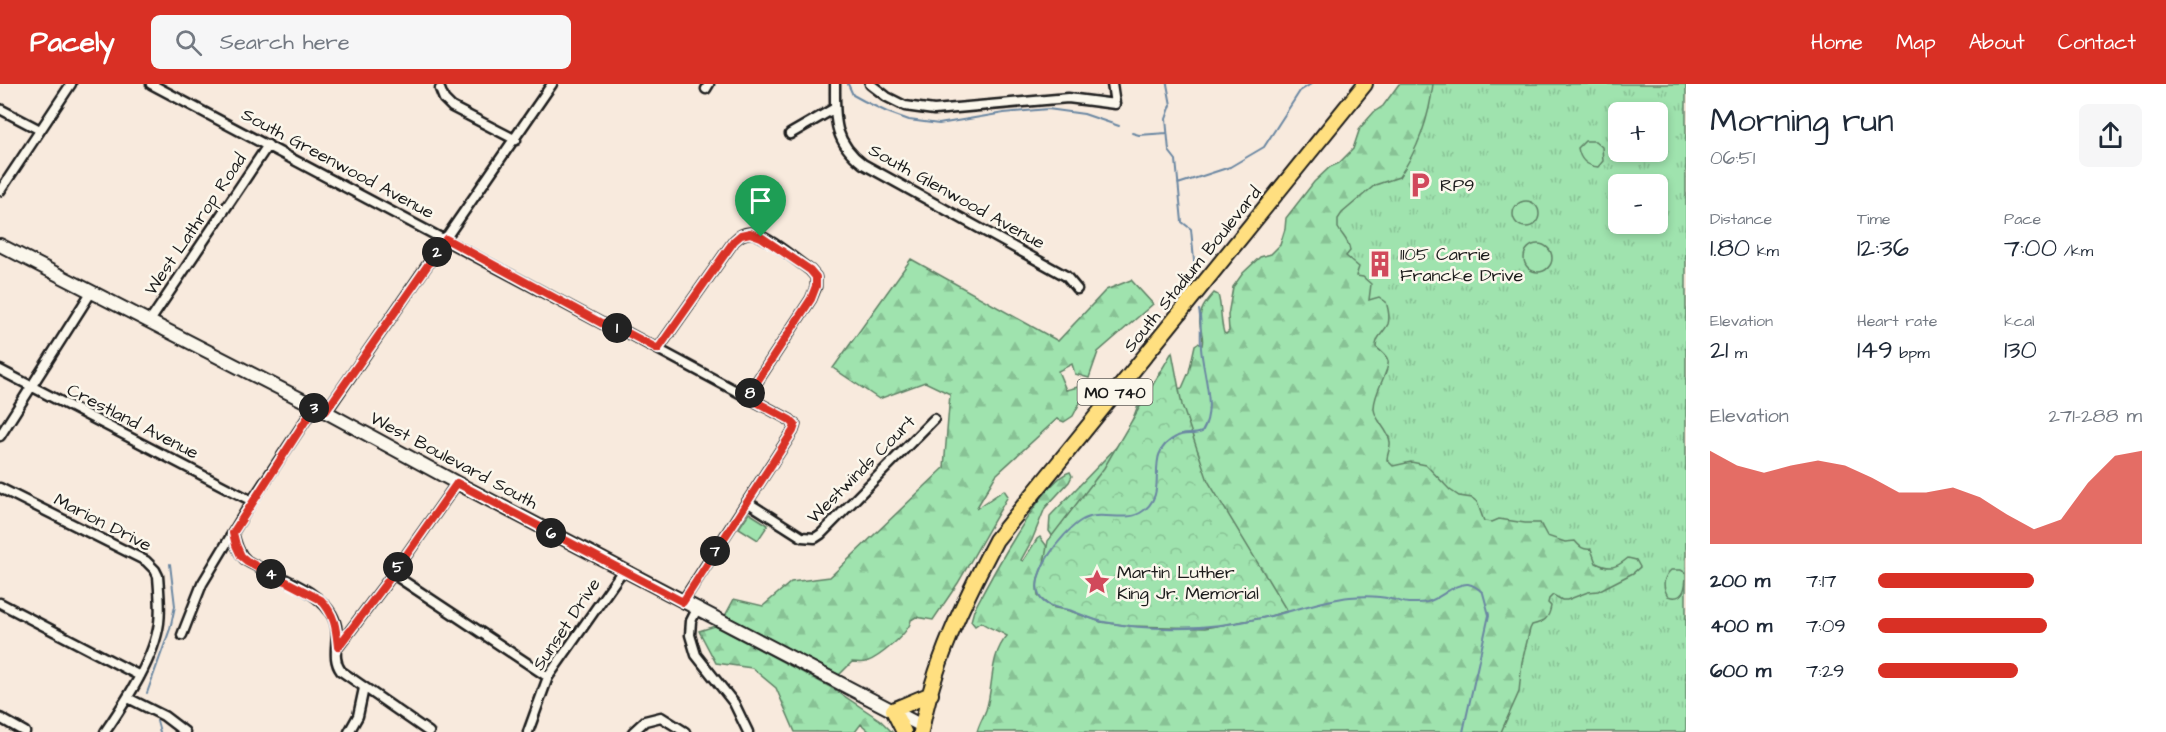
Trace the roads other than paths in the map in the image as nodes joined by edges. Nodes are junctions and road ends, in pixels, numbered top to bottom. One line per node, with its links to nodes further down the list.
1 (71, 84): 11 (street)
2 (151, 84): 14 (street, South Greenwood Avenue)
3 (552, 84): 13 (street)
4 (835, 84): 9 (street, South Glenwood Avenue)
5 (870, 84): 6 (street)
6 (1112, 84)
7 (1365, 84): 43 (main road, South Stadium Boulevard / MO 740)
8 (440, 89): 13 (street)
9 (835, 108): 12 (street); 18 (street, South Glenwood Avenue)
10 (0, 110): 11 (street)
11 (40, 130): 15 (street)
12 (790, 134)
13 (516, 140): 16 (street)
14 (268, 145): 16 (street, South Greenwood Avenue); 20 (street, West Lathrop Road)
15 (0, 191)
16 (446, 239): 21 (street, South Greenwood Avenue); 25 (street)
17 (0, 244): 19 (main road, West Boulevard South)
18 (1077, 289)
19 (92, 291): 20 (main road, West Boulevard South); 23 (street)
20 (150, 321): 25 (main road, West Boulevard South)
21 (658, 349): 24 (street, South Greenwood Avenue); 24 (street)
22 (0, 370): 23 (street, Crestland Avenue)
23 (31, 387): 27 (street); 30 (street, Crestland Avenue)
24 (747, 397): 31 (street, South Greenwood Avenue)
25 (320, 409): 28 (main road, West Boulevard South); 30 (street)
26 (934, 419): 31 (street, Westwinds Court)
27 (0, 436)
28 (457, 483): 33 (main road, West Boulevard South); 34 (street)
29 (0, 488): 40 (street, Marion Drive)
30 (252, 501): 32 (street)
31 (747, 502): 35 (street)
32 (233, 533): 38 (street); 39 (street)
33 (623, 570): 35 (main road, West Boulevard South); 41 (street, Sunset Drive)
34 (393, 574): 39 (street); 41 (street)
35 (683, 602): 37 (main road, West Boulevard South)
36 (0, 603): 40 (street)
37 (697, 609): 45 (main road, West Boulevard South); 56 (street)
38 (182, 635)
39 (338, 647): 42 (street)
40 (140, 676): 44 (street)
41 (548, 677): 53 (street, Sunset Drive)
42 (364, 688): 51 (street); 52 (street)
43 (931, 694): 45 (main road); 47 (main road, South Stadium Boulevard / MO 740)
44 (128, 698): 49 (street); 50 (street)
45 (893, 710): 47 (main road, West Boulevard South); 57 (main road)
46 (0, 718): 48 (street)
47 (922, 729)
48 (25, 732)
49 (105, 732)
50 (184, 732)
51 (349, 732)
52 (429, 732)
53 (528, 732)
54 (633, 732): 55 (street)
55 (685, 732)
56 (748, 732)
57 (904, 732)

